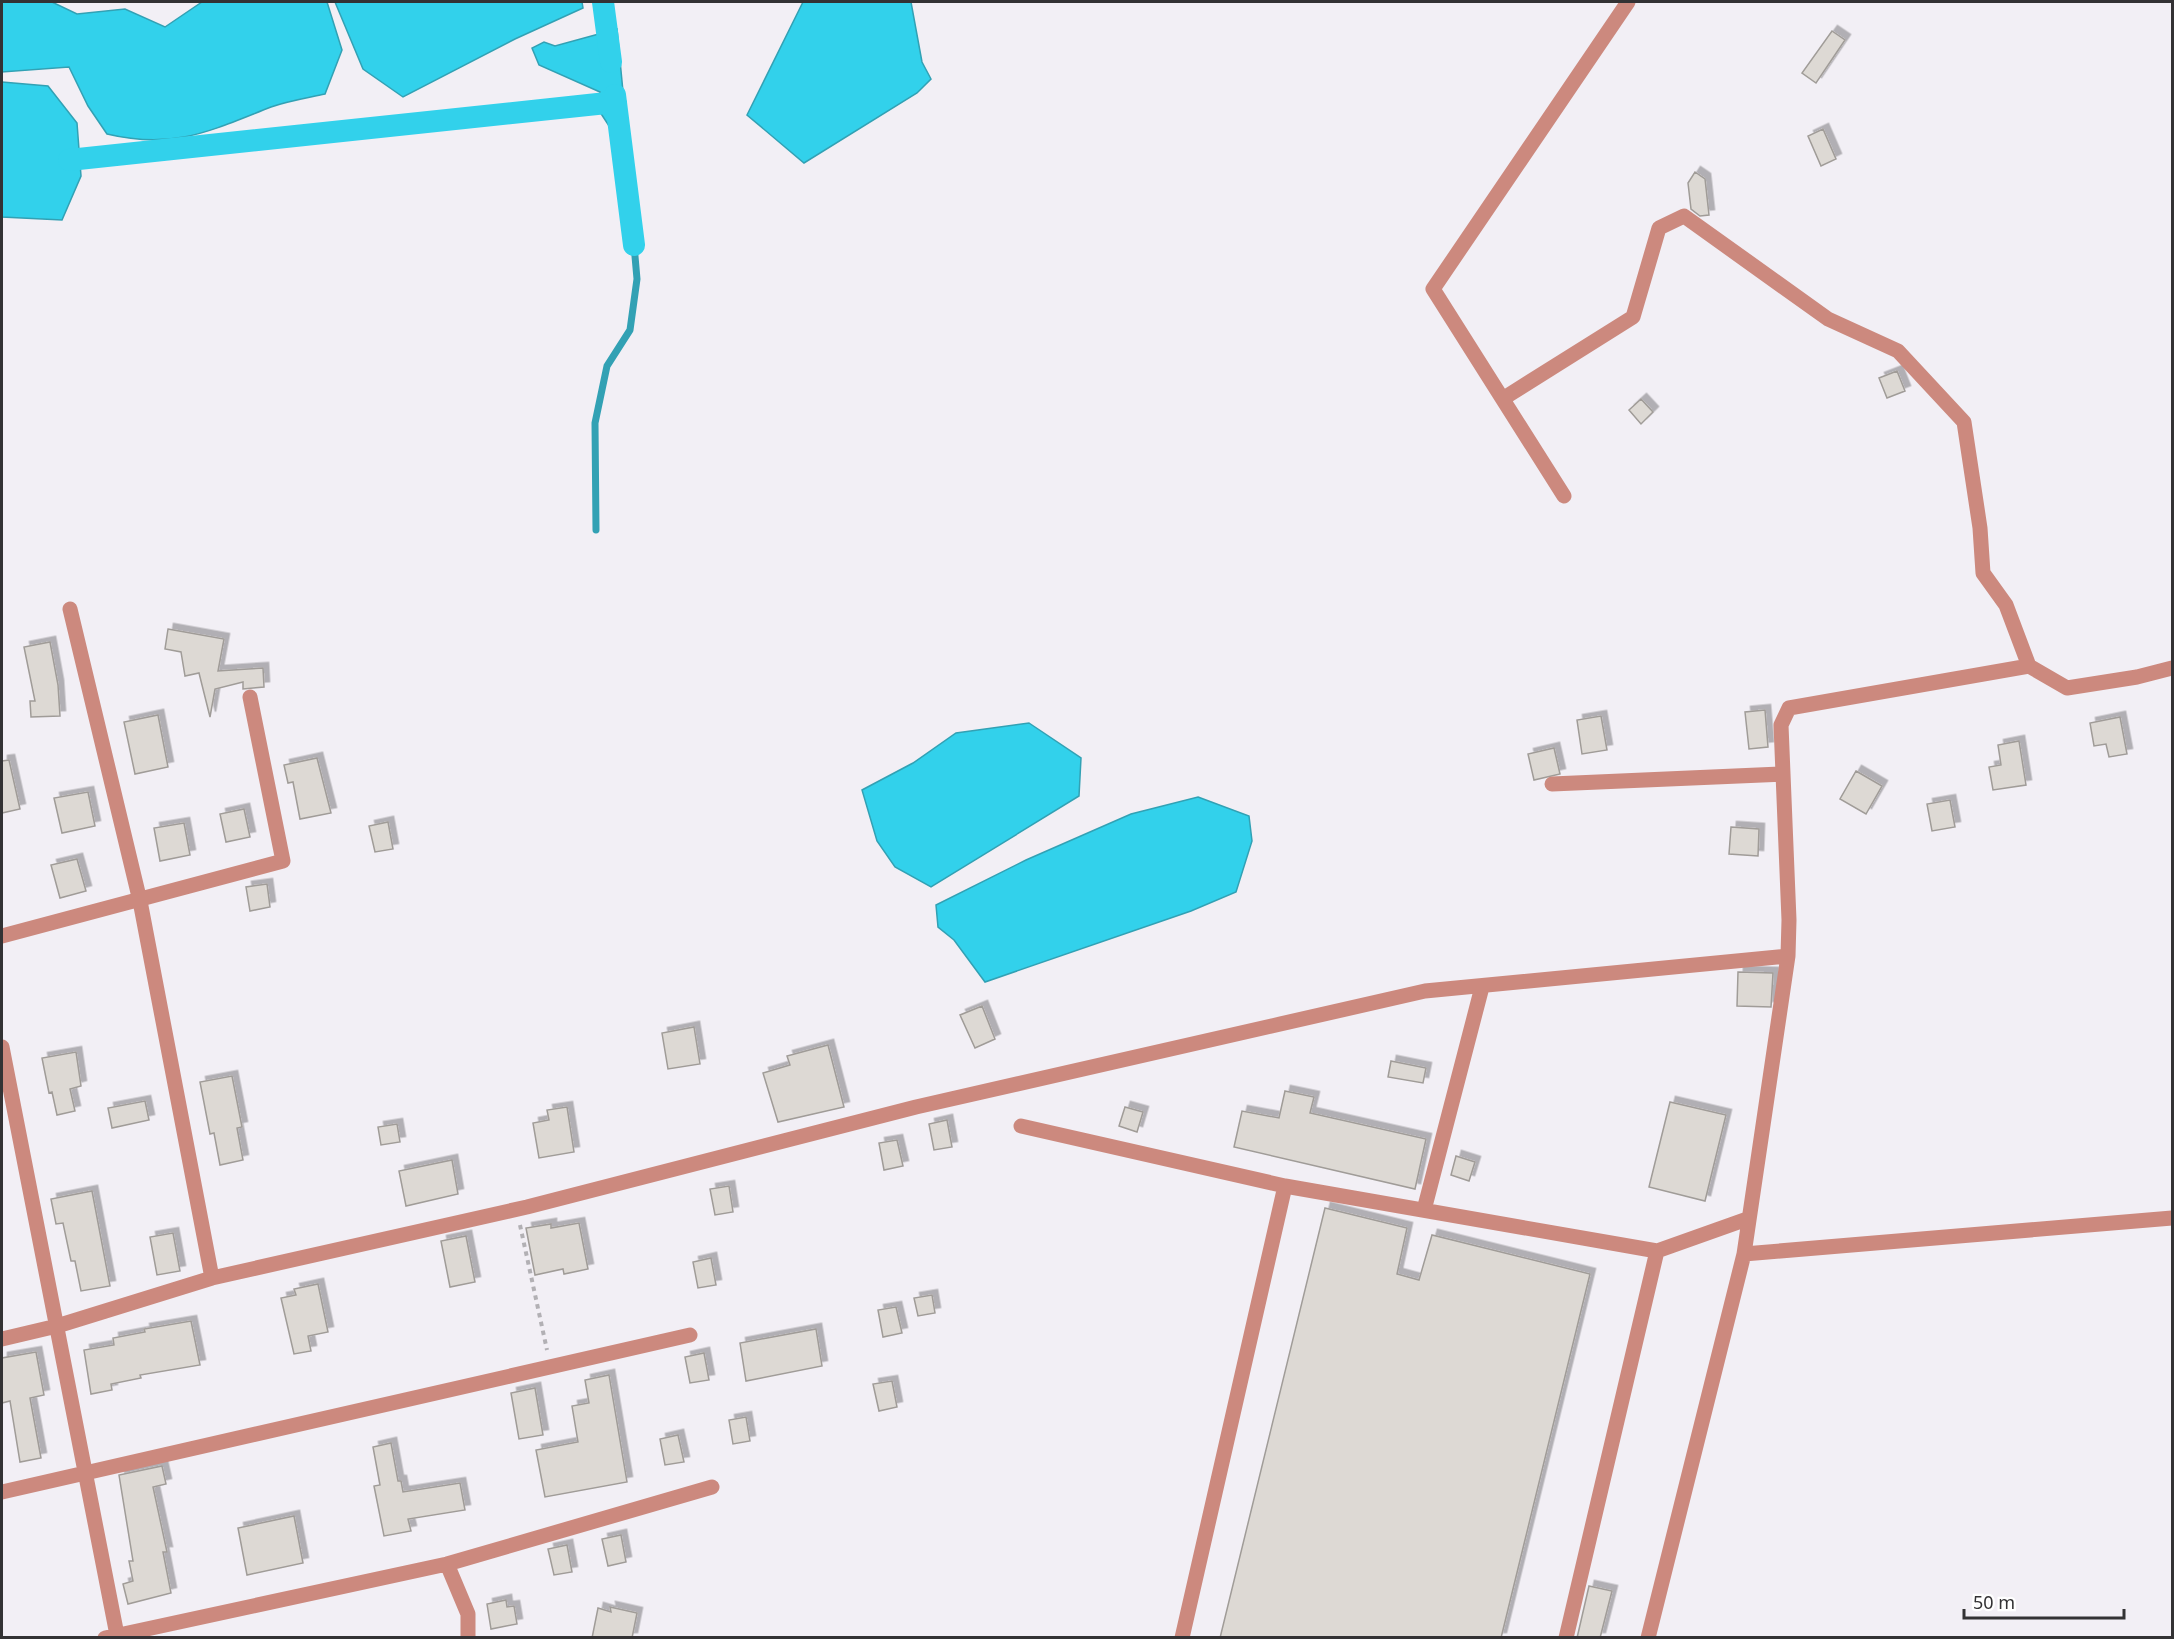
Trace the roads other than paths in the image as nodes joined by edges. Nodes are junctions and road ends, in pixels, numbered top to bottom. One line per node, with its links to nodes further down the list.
1 (1628, 2): 2 (street)
2 (1504, 398): 3 (street); 5 (street)
3 (1564, 496)
4 (70, 609): 10 (street)
5 (2029, 666): 6 (street); 8 (street)
6 (2172, 668)
7 (250, 697): 10 (street)
8 (1783, 774): 9 (street); 12 (street)
9 (1551, 784)
10 (140, 901): 11 (street); 22 (street)
11 (2, 936)
12 (1788, 956): 13 (street); 19 (street)
13 (1482, 987): 17 (street); 22 (street)
14 (2, 1047): 23 (street)
15 (1021, 1126): 16 (street)
16 (1285, 1186): 17 (street); 32 (street)
17 (1424, 1210): 20 (street)
18 (2172, 1218): 21 (street)
19 (1748, 1219): 20 (street); 21 (street)
20 (1657, 1251): 33 (street)
21 (1744, 1254): 34 (street)
22 (212, 1278): 23 (street)
23 (57, 1326): 25 (street); 26 (street)
24 (690, 1335): 26 (street)
25 (2, 1339)
26 (86, 1475): 28 (street); 30 (street)
27 (712, 1487): 29 (street)
28 (2, 1492)
29 (447, 1564): 30 (street); 31 (street)
30 (111, 1636)
31 (468, 1638)
32 (1182, 1638)
33 (1566, 1638)
34 (1648, 1638)

